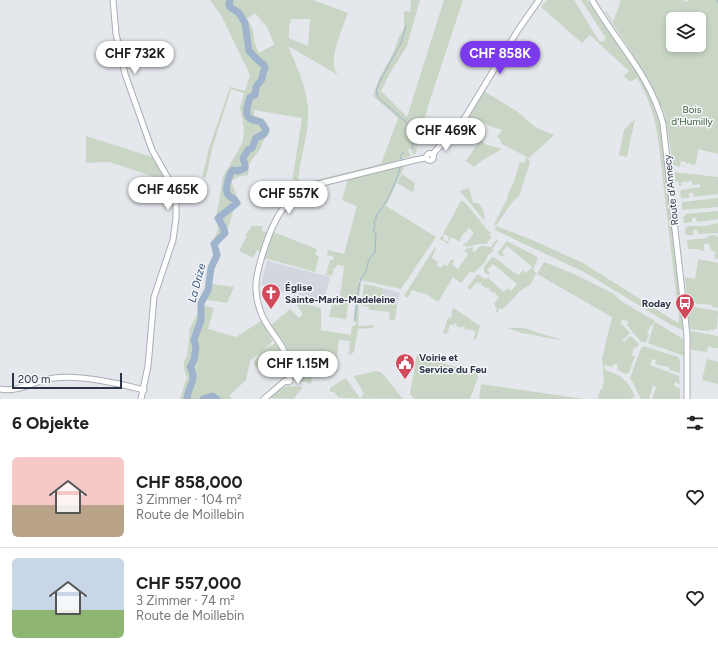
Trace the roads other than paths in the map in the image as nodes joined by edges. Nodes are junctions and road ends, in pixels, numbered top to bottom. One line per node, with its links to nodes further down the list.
1 (113, 0): 5 (street)
2 (539, 0): 7 (street)
3 (592, 0): 8 (street, Route d'Annecy)
4 (0, 389): 5 (street)
5 (144, 390): 6 (street)
6 (141, 399)
7 (264, 399)
8 (687, 399)

